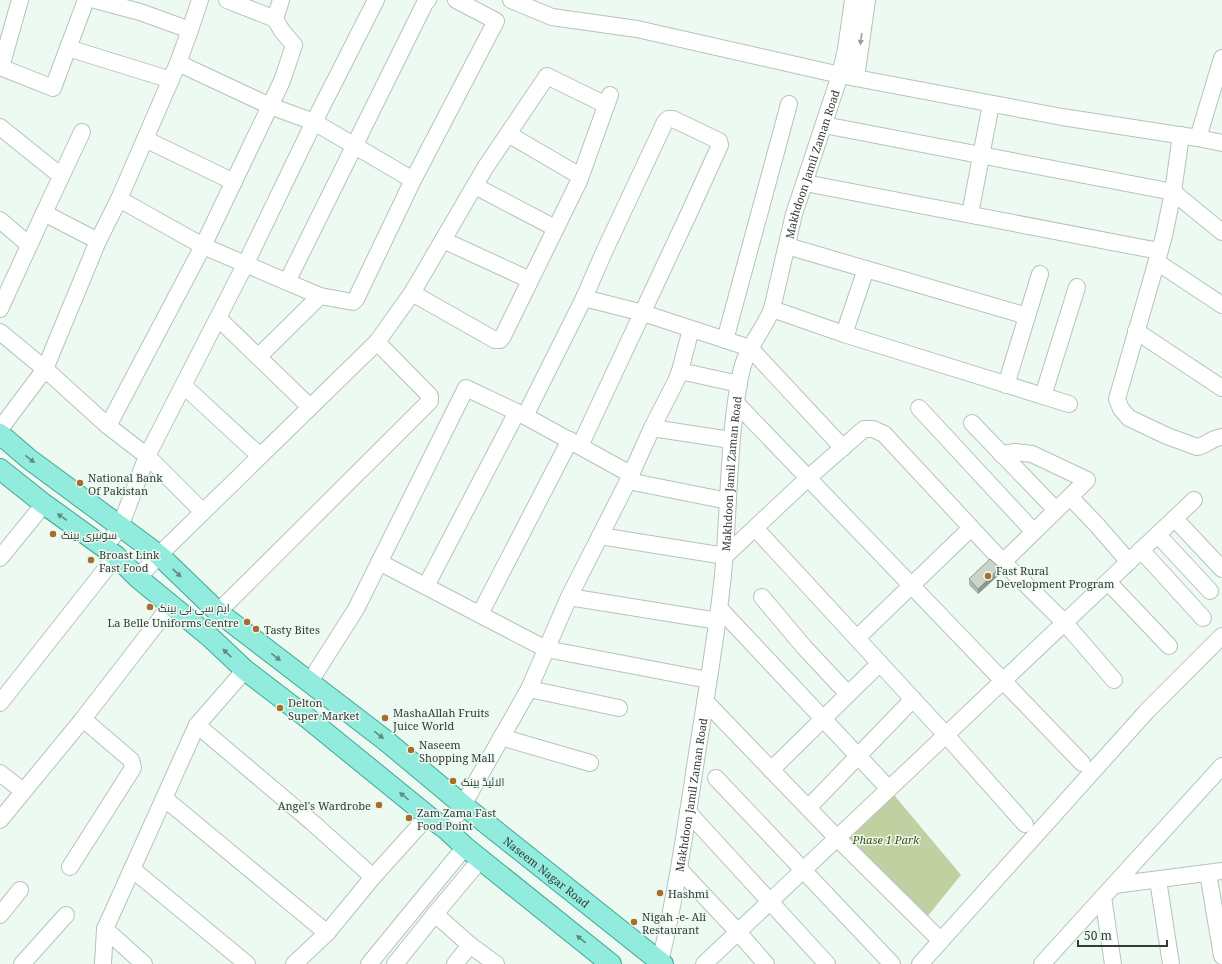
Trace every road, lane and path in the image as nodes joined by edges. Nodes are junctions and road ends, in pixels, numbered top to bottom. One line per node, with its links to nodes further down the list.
1 (20, 0): 19 (street)
2 (86, 0): 16 (street)
3 (94, 0): 13 (street)
4 (200, 0): 15 (street)
5 (227, 0): 14 (street)
6 (281, 0): 14 (street)
7 (376, 0): 26 (street)
8 (428, 0): 35 (street)
9 (456, 0): 39 (street)
10 (510, 0): 20 (street)
11 (853, 0): 20 (street, Makhdoon Jamil Zaman Road)
12 (867, 0): 21 (street, one-way to 21)
13 (142, 6): 15 (street)
14 (275, 18): 25 (street)
15 (190, 30): 18 (street)
16 (68, 48): 19 (street); 22 (street)
17 (1222, 58): 32 (street)
18 (178, 63): 22 (street); 25 (street)
19 (1, 67)
20 (840, 75): 21 (street); 27 (street, Makhdoon Jamil Zaman Road)
21 (856, 78): 24 (street)
22 (171, 80): 33 (street)
23 (788, 104): 75 (street)
24 (992, 104): 31 (street); 36 (street)
25 (270, 106): 26 (street); 40 (street)
26 (314, 122): 35 (street); 56 (street)
27 (824, 125): 36 (street); 41 (street, Makhdoon Jamil Zaman Road)
28 (0, 127): 37 (street)
29 (82, 132): 37 (street)
30 (508, 134): 38 (street); 38 (street); 42 (street)
31 (1180, 135): 32 (street); 43 (street)
32 (1198, 138): 34 (street)
33 (145, 139): 40 (street); 44 (street)
34 (1222, 143)
35 (354, 146): 39 (street); 60 (street)
36 (982, 155): 43 (street); 46 (street)
37 (61, 176): 45 (street)
38 (580, 176): 48 (street)
39 (413, 180): 63 (street)
40 (234, 182): 53 (street)
41 (805, 183): 46 (street); 54 (street, Makhdoon Jamil Zaman Road)
42 (475, 186): 48 (street); 50 (street)
43 (1173, 192): 49 (street); 55 (street)
44 (120, 198): 51 (street); 53 (street)
45 (44, 212): 51 (street); 52 (street)
46 (970, 214): 55 (street)
47 (0, 220): 52 (street)
48 (556, 228): 59 (street)
49 (1222, 232)
50 (443, 240): 59 (street); 62 (street)
51 (98, 241): 79 (street)
52 (29, 245): 66 (street)
53 (203, 246): 56 (street); 92 (street)
54 (787, 246): 57 (street); 67 (street, Makhdoon Jamil Zaman Road)
55 (1158, 256): 65 (street); 72 (street)
56 (245, 265): 60 (street); 70 (street)
57 (866, 269): 69 (street); 74 (street)
58 (1040, 274): 69 (street)
59 (530, 280): 62 (street)
60 (287, 282): 63 (street)
61 (1077, 287): 85 (street)
62 (412, 293): 76 (street)
63 (320, 296): 78 (street)
64 (584, 298): 68 (street); 68 (street); 90 (street)
65 (1222, 305)
66 (1, 306)
67 (772, 309): 74 (street); 77 (street, Makhdoon Jamil Zaman Road)
68 (643, 313): 71 (street); 98 (street)
69 (1027, 316): 82 (street)
70 (218, 318): 78 (street); 83 (street)
71 (691, 329): 75 (street); 80 (street)
72 (1136, 331): 84 (street); 96 (street)
73 (0, 332): 79 (street)
74 (844, 334): 82 (street)
75 (725, 340): 77 (street)
76 (377, 342): 88 (street); 136 (street)
77 (750, 348): 81 (street, Makhdoon Jamil Zaman Road); 99 (street)
78 (258, 357): 88 (street)
79 (45, 369): 92 (street); 94 (street)
80 (680, 371): 81 (street); 93 (street)
81 (739, 384): 86 (street, Makhdoon Jamil Zaman Road)
82 (1006, 385): 85 (street)
83 (184, 386): 101 (street); 102 (street)
84 (1222, 388)
85 (1043, 396): 87 (street)
86 (736, 403): 97 (street, Makhdoon Jamil Zaman Road); 105 (street)
87 (1069, 404)
88 (310, 407): 102 (street)
89 (919, 408): 116 (street)
90 (521, 414): 98 (street); 124 (street); 131 (street)
91 (972, 424): 100 (street)
92 (108, 426): 101 (street)
93 (652, 428): 97 (street); 104 (street)
94 (0, 429)
95 (0, 434): 113 (main road, Naseem Nagar Road, one-way to 113)
96 (1222, 437)
97 (731, 440): 108 (street, Makhdoon Jamil Zaman Road)
98 (575, 443): 104 (street); 137 (street)
99 (844, 448): 105 (street); 115 (street)
100 (1001, 454): 106 (street); 110 (street)
101 (147, 456): 111 (street); 113 (street)
102 (260, 456): 111 (street)
103 (0, 469): 109 (main road)
104 (630, 478): 108 (street); 118 (street)
105 (808, 478): 114 (street); 130 (street)
106 (1070, 497): 110 (street); 126 (street)
107 (1194, 500): 112 (street)
108 (728, 501): 122 (street, Makhdoon Jamil Zaman Road)
109 (44, 504): 120 (main road, one-way to 109); 123 (street)
110 (1056, 510): 116 (street)
111 (203, 512): 121 (street)
112 (1175, 519): 117 (street); 127 (street)
113 (120, 527): 120 (street); 121 (main road, Naseem Nagar Road)
114 (755, 528): 122 (street); 142 (street)
115 (971, 528): 125 (street); 130 (street)
116 (1034, 532): 125 (street)
117 (1158, 535): 119 (street); 132 (street)
118 (600, 536): 122 (street); 133 (street)
119 (1141, 550): 126 (street); 139 (street)
120 (111, 552): 128 (main road); 155 (street)
121 (159, 555): 128 (street); 136 (main road, Naseem Nagar Road, one-way to 136)
122 (725, 556): 138 (street, Makhdoon Jamil Zaman Road)
123 (0, 558)
124 (379, 562): 131 (street); 150 (street)
125 (1003, 562): 140 (street)
126 (1129, 562): 129 (street)
127 (1222, 569)
128 (138, 578): 135 (main road)
129 (1108, 582): 140 (street); 143 (street)
130 (911, 585): 142 (street); 149 (street)
131 (426, 586): 137 (street)
132 (1210, 591)
133 (569, 597): 138 (street); 144 (street)
134 (762, 597): 152 (street)
135 (171, 605): 146 (main road, one-way to 135); 158 (street)
136 (218, 612): 150 (main road, Naseem Nagar Road, one-way to 150)
137 (480, 614): 144 (street)
138 (719, 615): 147 (street, Makhdoon Jamil Zaman Road); 157 (street)
139 (1203, 618)
140 (1064, 623): 148 (street); 149 (street)
141 (1222, 636): 199 (street)
142 (857, 638): 145 (street)
143 (1169, 646)
144 (546, 649): 147 (street); 151 (street)
145 (880, 663): 152 (street); 153 (street)
146 (245, 670): 159 (street); 175 (main road, one-way to 146)
147 (708, 680): 154 (street, Makhdoon Jamil Zaman Road)
148 (1114, 680)
149 (1003, 681): 160 (street); 164 (street)
150 (309, 683): 172 (main road, Naseem Nagar Road, one-way to 172)
151 (529, 689): 156 (street); 161 (street)
152 (848, 694): 157 (street)
153 (913, 699): 160 (street); 162 (street)
154 (705, 701): 166 (street); 174 (street, Makhdoon Jamil Zaman Road)
155 (0, 703)
156 (619, 708)
157 (822, 718): 162 (street); 166 (street)
158 (83, 719): 170 (street); 182 (street)
159 (197, 725): 171 (street); 187 (street)
160 (946, 735): 169 (street); 177 (street)
161 (501, 737): 163 (street); 172 (street)
162 (858, 757): 169 (street); 173 (street)
163 (590, 763)
164 (1082, 763)
165 (1222, 766): 189 (street)
166 (771, 770): 173 (street)
167 (0, 773): 170 (street)
168 (716, 778): 185 (street)
169 (889, 789): 179 (street)
170 (23, 792): 176 (street)
171 (164, 798): 183 (street); 198 (street)
172 (463, 805): 178 (street); 203 (main road, Naseem Nagar Road)
173 (808, 808): 179 (street)
174 (688, 812): 184 (street, Makhdoon Jamil Zaman Road); 192 (street)
175 (428, 816): 178 (main road); 187 (street)
176 (0, 820)
177 (1025, 824)
178 (447, 830): 180 (main road)
179 (837, 838): 185 (street); 199 (street)
180 (465, 847): 181 (main road); 210 (street)
181 (482, 859): 194 (street); 214 (main road, one-way to 181)
182 (70, 867)
183 (132, 869): 196 (street); 208 (street)
184 (680, 870): 197 (street); 203 (street, Makhdoon Jamil Zaman Road)
185 (803, 870): 192 (street); 204 (street)
186 (1215, 872): 188 (street); 202 (street)
187 (373, 877): 198 (street)
188 (1158, 880): 189 (street); 222 (street)
189 (1114, 885): 191 (street)
190 (20, 890): 195 (street)
191 (1103, 897): 201 (street); 221 (street)
192 (770, 902): 197 (street); 217 (street)
193 (66, 914): 205 (street)
194 (435, 914): 200 (street); 211 (street)
195 (0, 915)
196 (105, 929): 206 (street); 207 (street)
197 (738, 932): 215 (street); 216 (street)
198 (327, 933): 209 (street)
199 (941, 941): 218 (street)
200 (470, 945): 212 (street); 213 (street)
201 (1058, 947): 219 (street); 220 (street)
202 (1222, 956)
203 (661, 963)
204 (888, 963)
205 (22, 964)
206 (103, 964)
207 (144, 964)
208 (247, 964)
209 (294, 964)
210 (369, 964)
211 (395, 964)
212 (455, 964)
213 (496, 964)
214 (611, 964)
215 (704, 964)
216 (766, 964)
217 (827, 964)
218 (920, 964)
219 (1042, 964)
220 (1060, 964)
221 (1113, 964)
222 (1171, 964)

